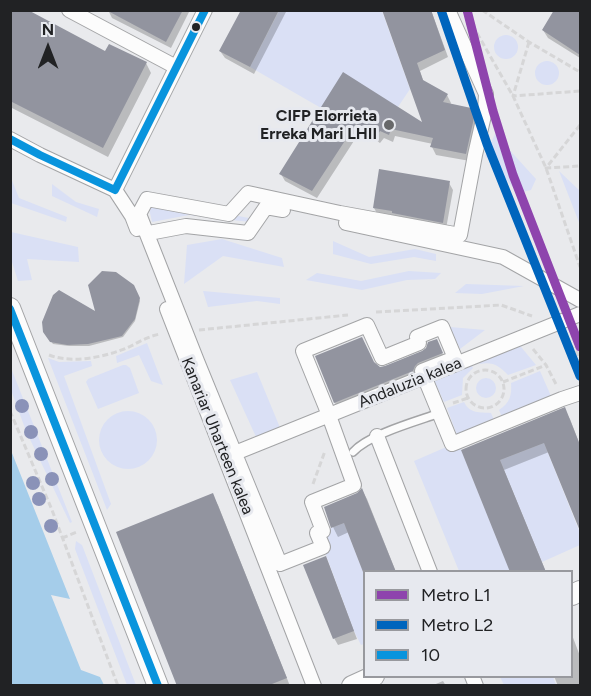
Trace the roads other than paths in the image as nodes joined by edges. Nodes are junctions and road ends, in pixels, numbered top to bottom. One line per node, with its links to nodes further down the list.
1 (69, 10): 4 (street)
2 (205, 10): 4 (street)
3 (448, 10): 14 (street)
4 (176, 67): 6 (street)
5 (10, 139): 6 (street)
6 (115, 190): 21 (street, Kanariar Uharteen kalea)
7 (149, 233): 8 (street)
8 (580, 300)
9 (10, 308): 20 (main road)
10 (580, 314): 11 (street, Andaluzia kalea)
11 (425, 377): 12 (street); 14 (street, Andaluzia kalea); 14 (street)
12 (580, 393)
13 (437, 414): 15 (lane)
14 (331, 422): 16 (street, Andaluzia kalea)
15 (377, 436): 17 (lane); 18 (street)
16 (240, 451)
17 (353, 452)
18 (429, 570)
19 (370, 678): 22 (main road)
20 (158, 686)
21 (314, 686)
22 (352, 686)

